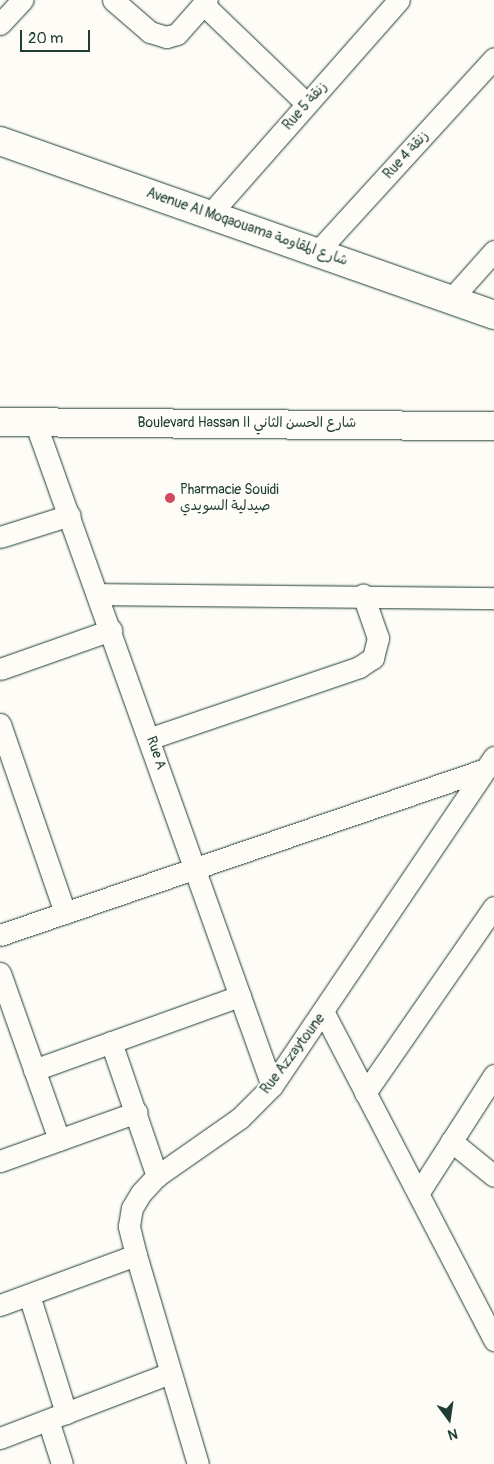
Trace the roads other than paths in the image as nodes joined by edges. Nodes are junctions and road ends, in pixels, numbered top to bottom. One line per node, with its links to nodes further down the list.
1 (22, 0): 5 (street)
2 (114, 0): 4 (street)
3 (399, 0): 7 (street, Rue 5 زنقة)
4 (205, 2): 7 (street)
5 (0, 24)
6 (494, 58): 10 (street, Rue 4 زنقة)
7 (307, 104): 9 (street, Rue 5 زنقة)
8 (0, 141): 9 (street, Avenue Al Moqaouama شارع المقاومة)
9 (211, 213): 10 (street, Avenue Al Moqaouama شارع المقاومة)
10 (318, 251): 12 (street, Avenue Al Moqaouama شارع المقاومة)
11 (494, 251): 12 (street)
12 (452, 298): 13 (street, Avenue Al Moqaouama شارع المقاومة)
13 (494, 315)
14 (0, 422): 15 (street, Boulevard Hassan II شارع الحسن الثاني)
15 (35, 422): 16 (street, Boulevard Hassan II شارع الحسن الثاني); 17 (street, Rue A)
16 (494, 426)
17 (70, 515): 18 (street); 19 (street, Rue A)
18 (0, 537)
19 (98, 594): 20 (street); 22 (street, Rue A)
20 (363, 595): 21 (street); 25 (street)
21 (494, 598)
22 (111, 630): 23 (street); 25 (street, Rue A)
23 (0, 669)
24 (0, 724): 29 (street)
25 (151, 738): 27 (street, Rue A)
26 (488, 764): 27 (street); 33 (street, Rue Azzaytoune)
27 (195, 868): 29 (street); 32 (street, Rue A)
28 (494, 907): 38 (street)
29 (65, 913): 30 (street)
30 (0, 935)
31 (0, 972): 35 (street)
32 (240, 996): 34 (street); 37 (street, Rue A)
33 (324, 1013): 37 (street, Rue Azzaytoune); 38 (street)
34 (111, 1042): 35 (street); 39 (street)
35 (34, 1070): 40 (street)
36 (494, 1075): 41 (street)
37 (272, 1086): 43 (street, Rue Azzaytoune)
38 (365, 1094): 45 (street)
39 (137, 1112): 40 (street); 43 (street)
40 (59, 1140): 42 (street)
41 (451, 1141): 44 (street); 45 (street)
42 (0, 1161)
43 (157, 1176): 46 (street, Rue Azzaytoune)
44 (494, 1176)
45 (419, 1192): 49 (street)
46 (136, 1255): 47 (street); 50 (street, Rue Azzaytoune)
47 (29, 1295): 48 (street); 51 (street)
48 (0, 1306)
49 (494, 1340)
50 (168, 1374): 51 (street); 54 (street, Rue Azzaytoune)
51 (57, 1417): 52 (street); 53 (street)
52 (0, 1438)
53 (62, 1464)
54 (198, 1464)

